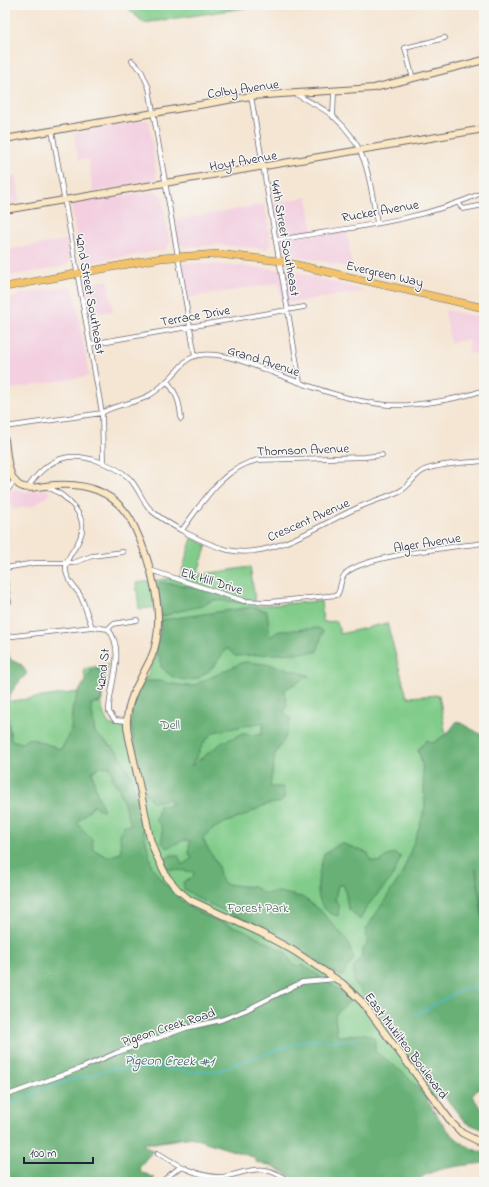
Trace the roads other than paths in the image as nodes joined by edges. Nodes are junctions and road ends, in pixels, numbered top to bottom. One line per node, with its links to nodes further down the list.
1 (445, 38): 4 (street)
2 (484, 60): 4 (main road, Colby Avenue)
3 (132, 61): 8 (street)
4 (412, 79): 6 (main road, Colby Avenue)
5 (294, 92): 6 (main road, Colby Avenue); 7 (main road, Colby Avenue); 9 (street)
6 (334, 92): 9 (street)
7 (251, 96): 8 (main road, Colby Avenue); 14 (street, 44th Street Southeast)
8 (153, 113): 11 (main road, Colby Avenue); 15 (street)
9 (334, 116): 13 (street)
10 (484, 129): 13 (main road, Hoyt Avenue)
11 (52, 130): 12 (main road, Colby Avenue); 17 (street, 42nd Street Southeast)
12 (5, 138)
13 (362, 151): 14 (main road, Hoyt Avenue); 21 (street)
14 (263, 168): 15 (main road, Hoyt Avenue); 22 (street, 44th Street Southeast)
15 (165, 184): 17 (main road, Hoyt Avenue); 23 (street)
16 (484, 192): 18 (street, Rucker Avenue)
17 (64, 200): 20 (main road, Hoyt Avenue); 25 (street, 42nd Street Southeast)
18 (459, 204): 19 (street); 21 (street, Rucker Avenue)
19 (484, 205)
20 (5, 210)
21 (377, 223): 22 (street, Rucker Avenue)
22 (276, 240): 24 (street, 44th Street Southeast)
23 (177, 256): 24 (main road); 25 (main road); 30 (street)
24 (280, 261): 28 (main road, Evergreen Way); 29 (street, 44th Street Southeast)
25 (78, 273): 26 (main road); 31 (street, 42nd Street Southeast)
26 (5, 287)
27 (304, 307): 29 (street, Terrace Drive)
28 (484, 308)
29 (289, 310): 30 (street, Terrace Drive); 34 (street, 44th Street Southeast)
30 (189, 326): 31 (street, Terrace Drive); 32 (street)
31 (90, 344): 36 (street, 42nd Street Southeast)
32 (195, 356): 33 (street); 34 (street, Grand Avenue)
33 (167, 381): 36 (street); 37 (street)
34 (300, 382): 35 (street, Grand Avenue)
35 (484, 390)
36 (102, 413): 38 (street); 42 (street, 42nd Street Southeast)
37 (181, 420)
38 (5, 427)
39 (5, 440): 43 (main road)
40 (382, 455): 47 (street, Thomson Avenue)
41 (484, 461): 47 (street, Crescent Avenue)
42 (103, 462): 45 (street, Crescent Avenue); 47 (street, Crescent Avenue)
43 (14, 481): 45 (main road); 46 (street)
44 (45, 486): 45 (main road, East Mukilteo Boulevard); 50 (street); 52 (main road, East Mukilteo Boulevard)
45 (28, 488)
46 (5, 493)
47 (182, 530)
48 (484, 543): 54 (street, Alger Avenue)
49 (123, 552): 50 (street)
50 (66, 564): 51 (street); 57 (street)
51 (5, 568)
52 (150, 570): 54 (street, Elk Hill Drive); 60 (main road, East Mukilteo Boulevard)
53 (5, 579): 55 (street)
54 (269, 602)
55 (5, 603)
56 (137, 620): 58 (street)
57 (92, 627): 58 (street); 59 (street)
58 (108, 629): 60 (street, 42nd St)
59 (5, 637)
60 (127, 721): 61 (main road, East Mukilteo Boulevard)
61 (337, 979): 62 (street, Pigeon Creek Road); 63 (main road, East Mukilteo Boulevard)
62 (5, 1096)
63 (484, 1144)
64 (158, 1153): 65 (street)
65 (180, 1167): 66 (street); 67 (street)
66 (161, 1182)
67 (290, 1182)

